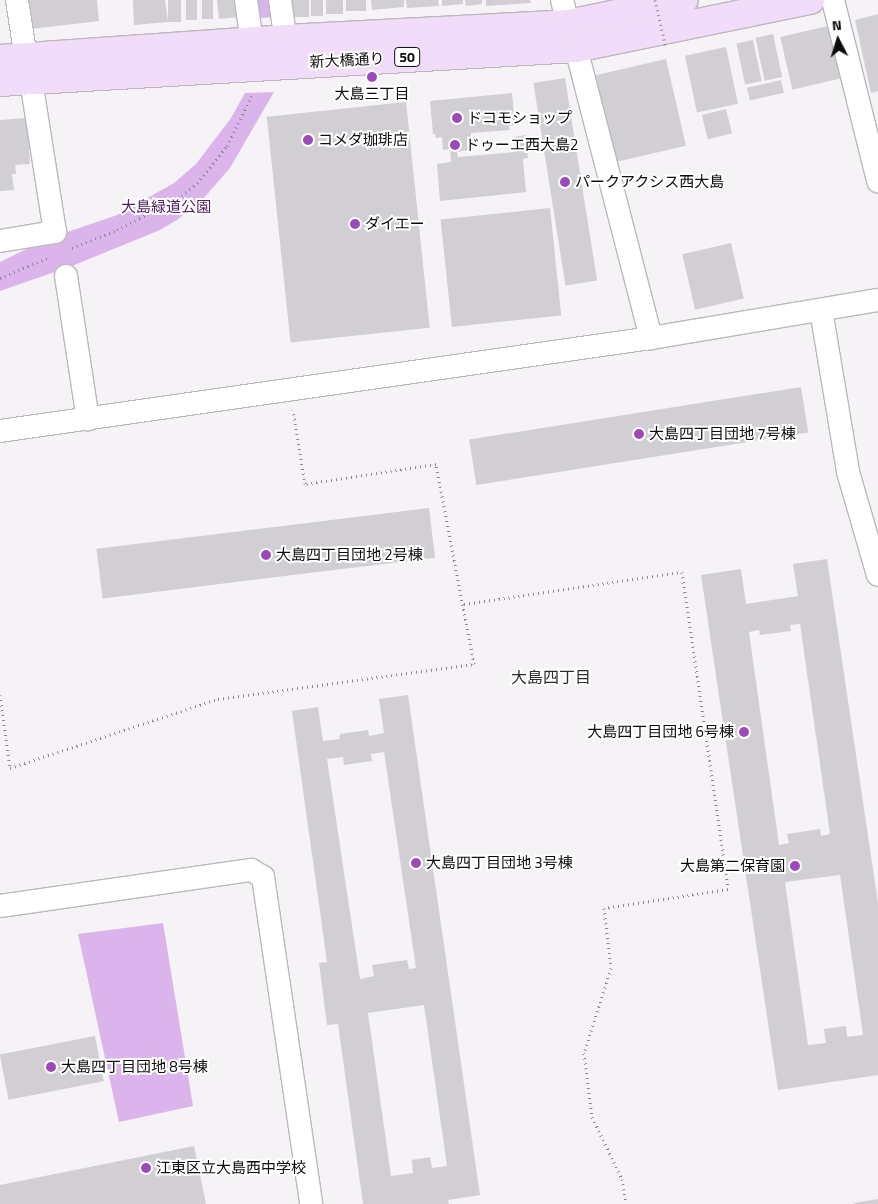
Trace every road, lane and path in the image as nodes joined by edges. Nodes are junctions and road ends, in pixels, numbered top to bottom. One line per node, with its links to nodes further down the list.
1 (16, 0): 11 (street)
2 (246, 0): 12 (street)
3 (280, 0): 10 (street)
4 (655, 0): 9 (path, bridge)
5 (684, 0): 8 (main road, 新大橋通り / 50)
6 (810, 0): 8 (main road, 新大橋通り / 50)
7 (832, 0): 14 (street)
8 (569, 24): 10 (main road, 新大橋通り / 50); 23 (street)
9 (666, 48)
10 (288, 51): 12 (main road, 新大橋通り / 50)
11 (19, 65): 12 (main road, 新大橋通り / 50); 13 (main road, 新大橋通り / 50); 16 (street)
12 (255, 66): 17 (path)
13 (0, 82)
14 (874, 150): 15 (street)
15 (878, 181)
16 (0, 240)
17 (68, 250)
18 (52, 256): 20 (path)
19 (66, 276): 25 (street)
20 (0, 278)
21 (878, 300): 22 (street)
22 (822, 310): 23 (street); 27 (street)
23 (651, 338): 24 (street)
24 (290, 390): 25 (street); 28 (path)
25 (88, 419): 26 (street)
26 (0, 431)
27 (878, 575)
28 (464, 604): 29 (path); 32 (path)
29 (0, 695)
30 (0, 906): 31 (street)
31 (311, 1204)
32 (626, 1204)

